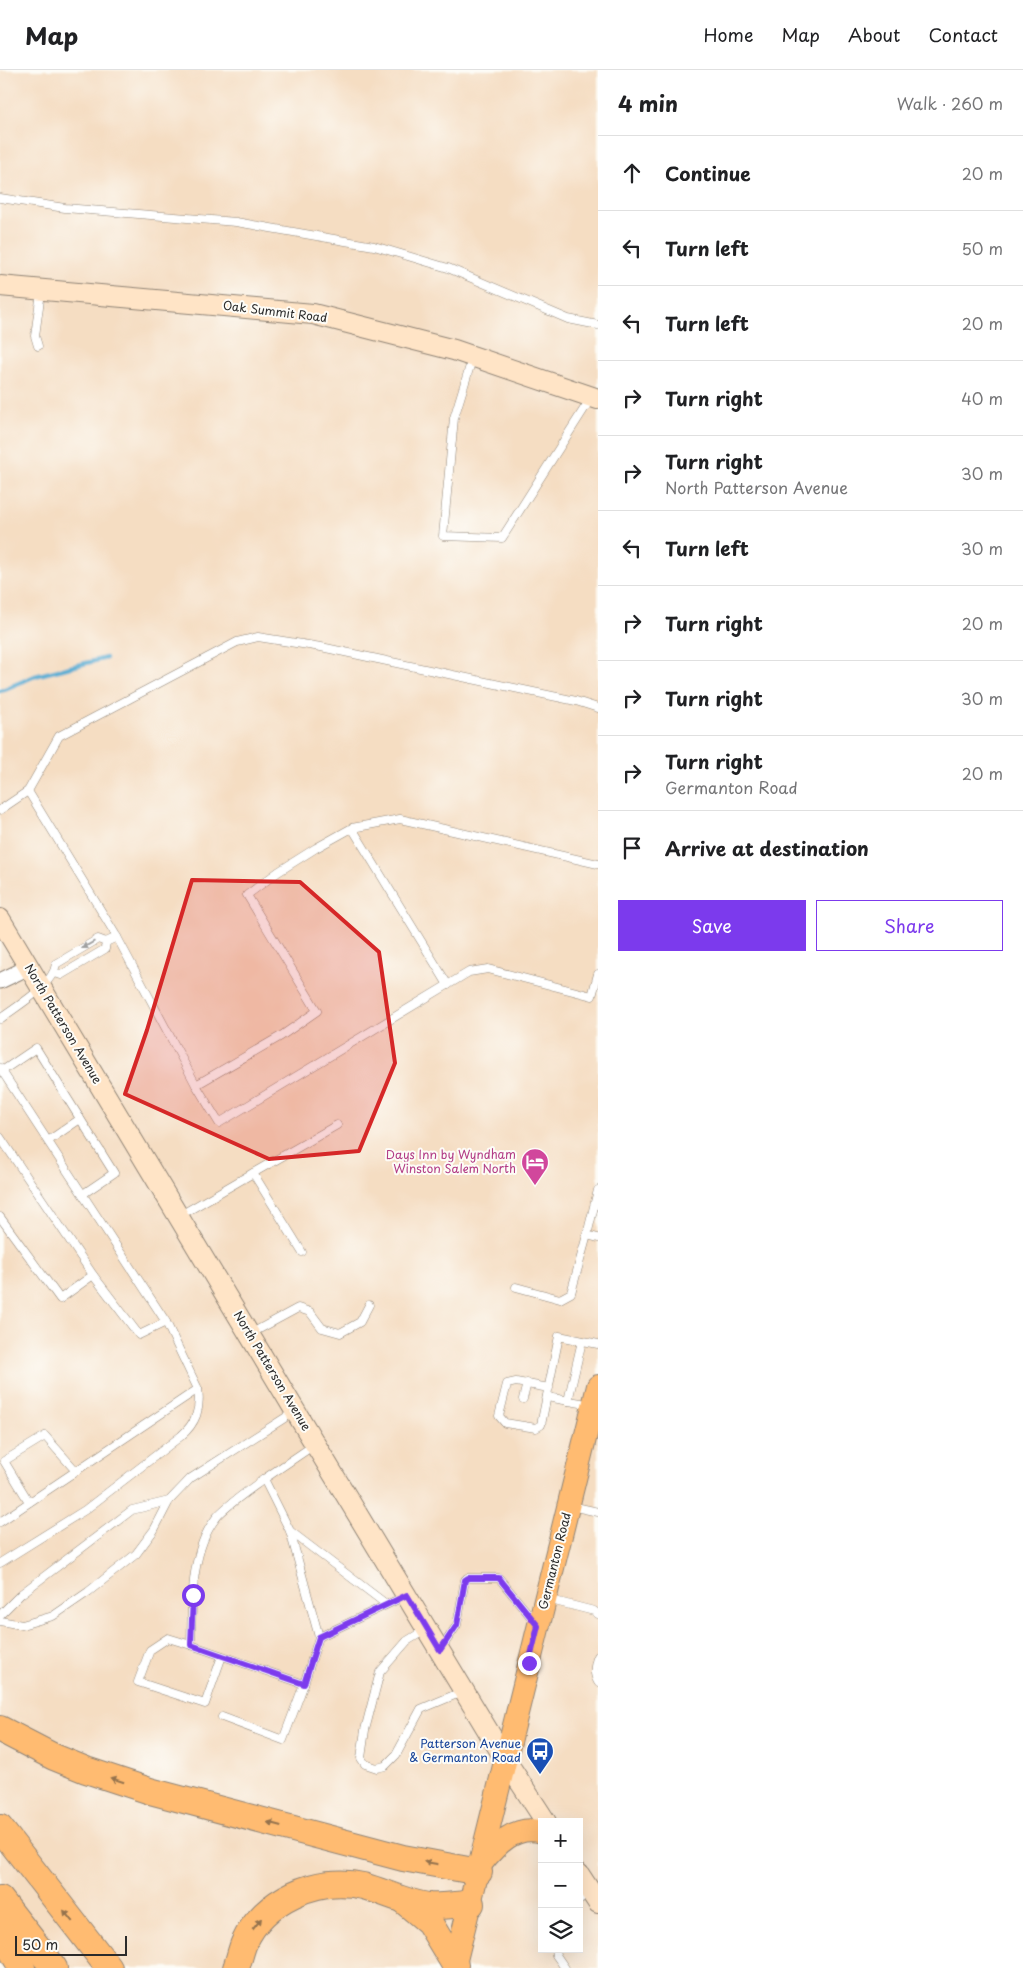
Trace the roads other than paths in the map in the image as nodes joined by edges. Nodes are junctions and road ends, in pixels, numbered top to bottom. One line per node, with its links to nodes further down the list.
1 (0, 198): 4 (lane)
2 (0, 286): 3 (main road, Oak Summit Road)
3 (42, 290): 5 (lane); 6 (main road, Oak Summit Road)
4 (598, 325)
5 (38, 346)
6 (473, 356): 7 (main road, Oak Summit Road); 7 (lane)
7 (595, 398)
8 (598, 708): 9 (lane)
9 (28, 790): 10 (lane); 14 (lane)
10 (0, 810)
11 (352, 828): 12 (lane); 20 (lane); 24 (lane)
12 (598, 864)
13 (0, 919): 16 (main road, North Patterson Avenue)
14 (117, 937): 15 (lane); 24 (lane)
15 (106, 942): 17 (lane); 17 (lane, one-way to 17)
16 (29, 967): 19 (street); 21 (main road, North Patterson Avenue)
17 (55, 973): 21 (lane)
18 (598, 974): 20 (lane)
19 (0, 981)
20 (448, 985): 24 (lane)
21 (41, 988): 22 (lane); 32 (main road, North Patterson Avenue)
22 (0, 1018)
23 (1, 1069): 25 (lane); 28 (lane)
24 (196, 1085)
25 (80, 1119): 28 (lane); 31 (lane)
26 (337, 1125): 29 (lane)
27 (0, 1137): 37 (lane)
28 (48, 1141): 31 (lane)
29 (252, 1173): 32 (lane); 36 (lane)
30 (598, 1190): 34 (lane)
31 (83, 1194): 40 (lane)
32 (178, 1216): 41 (main road, North Patterson Avenue)
33 (0, 1217): 37 (lane)
34 (588, 1235): 35 (lane); 38 (lane)
35 (598, 1238)
36 (302, 1252)
37 (92, 1275): 40 (lane)
38 (516, 1287)
39 (369, 1305): 41 (lane)
40 (166, 1322): 46 (lane)
41 (250, 1334): 51 (main road, North Patterson Avenue)
42 (582, 1341): 43 (lane); 45 (lane); 50 (lane)
43 (598, 1344)
44 (527, 1383): 45 (lane); 49 (lane); 53 (lane)
45 (549, 1388): 48 (lane)
46 (198, 1389): 55 (lane); 63 (lane)
47 (595, 1396): 50 (lane); 59 (main road, Germanton Road)
48 (547, 1397): 50 (lane); 53 (lane)
49 (523, 1399)
50 (568, 1401)
51 (296, 1410): 54 (main road, North Patterson Avenue); 57 (lane)
52 (520, 1416): 53 (lane)
53 (517, 1425)
54 (315, 1444): 56 (lane); 64 (main road, North Patterson Avenue)
55 (76, 1471): 58 (lane); 58 (lane)
56 (264, 1479): 62 (lane); 73 (lane)
57 (169, 1501): 68 (lane); 69 (lane)
58 (29, 1502): 61 (lane)
59 (569, 1506): 60 (lane); 65 (main road, Germanton Road)
60 (598, 1512)
61 (0, 1522)
62 (290, 1531): 66 (lane); 72 (lane)
63 (0, 1564)
64 (407, 1595): 66 (lane); 71 (main road, North Patterson Avenue)
65 (545, 1599): 67 (lane); 70 (main road, Germanton Road)
66 (386, 1604): 72 (lane)
67 (598, 1614)
68 (0, 1615)
69 (0, 1621)
70 (538, 1626): 74 (lane); 82 (main road, Germanton Road)
71 (427, 1629): 74 (main road, North Patterson Avenue); 79 (lane)
72 (319, 1637): 78 (lane)
73 (191, 1645): 75 (lane); 75 (lane)
74 (440, 1650): 79 (main road, North Patterson Avenue)
75 (222, 1656): 78 (lane)
76 (598, 1656): 77 (lane)
77 (598, 1682)
78 (304, 1684): 80 (lane)
79 (464, 1691): 82 (main road, North Patterson Avenue)
80 (222, 1716)
81 (0, 1729): 86 (highway, one-way to 81)
82 (505, 1758): 83 (main road, North Patterson Avenue); 86 (main road, Germanton Road)
83 (543, 1818)
84 (0, 1828): 95 (highway, one-way to 84)
85 (538, 1832): 86 (main road)
86 (480, 1868): 89 (main road, Germanton Road)
87 (0, 1899): 94 (highway)
88 (404, 1901): 89 (highway); 92 (highway); 96 (highway, one-way to 88)
89 (471, 1904): 92 (main road, Germanton Road)
90 (0, 1930): 93 (highway)
91 (556, 1953): 97 (lane)
92 (455, 1966)
93 (22, 1968)
94 (54, 1968)
95 (109, 1968)
96 (236, 1968)
97 (565, 1968)

